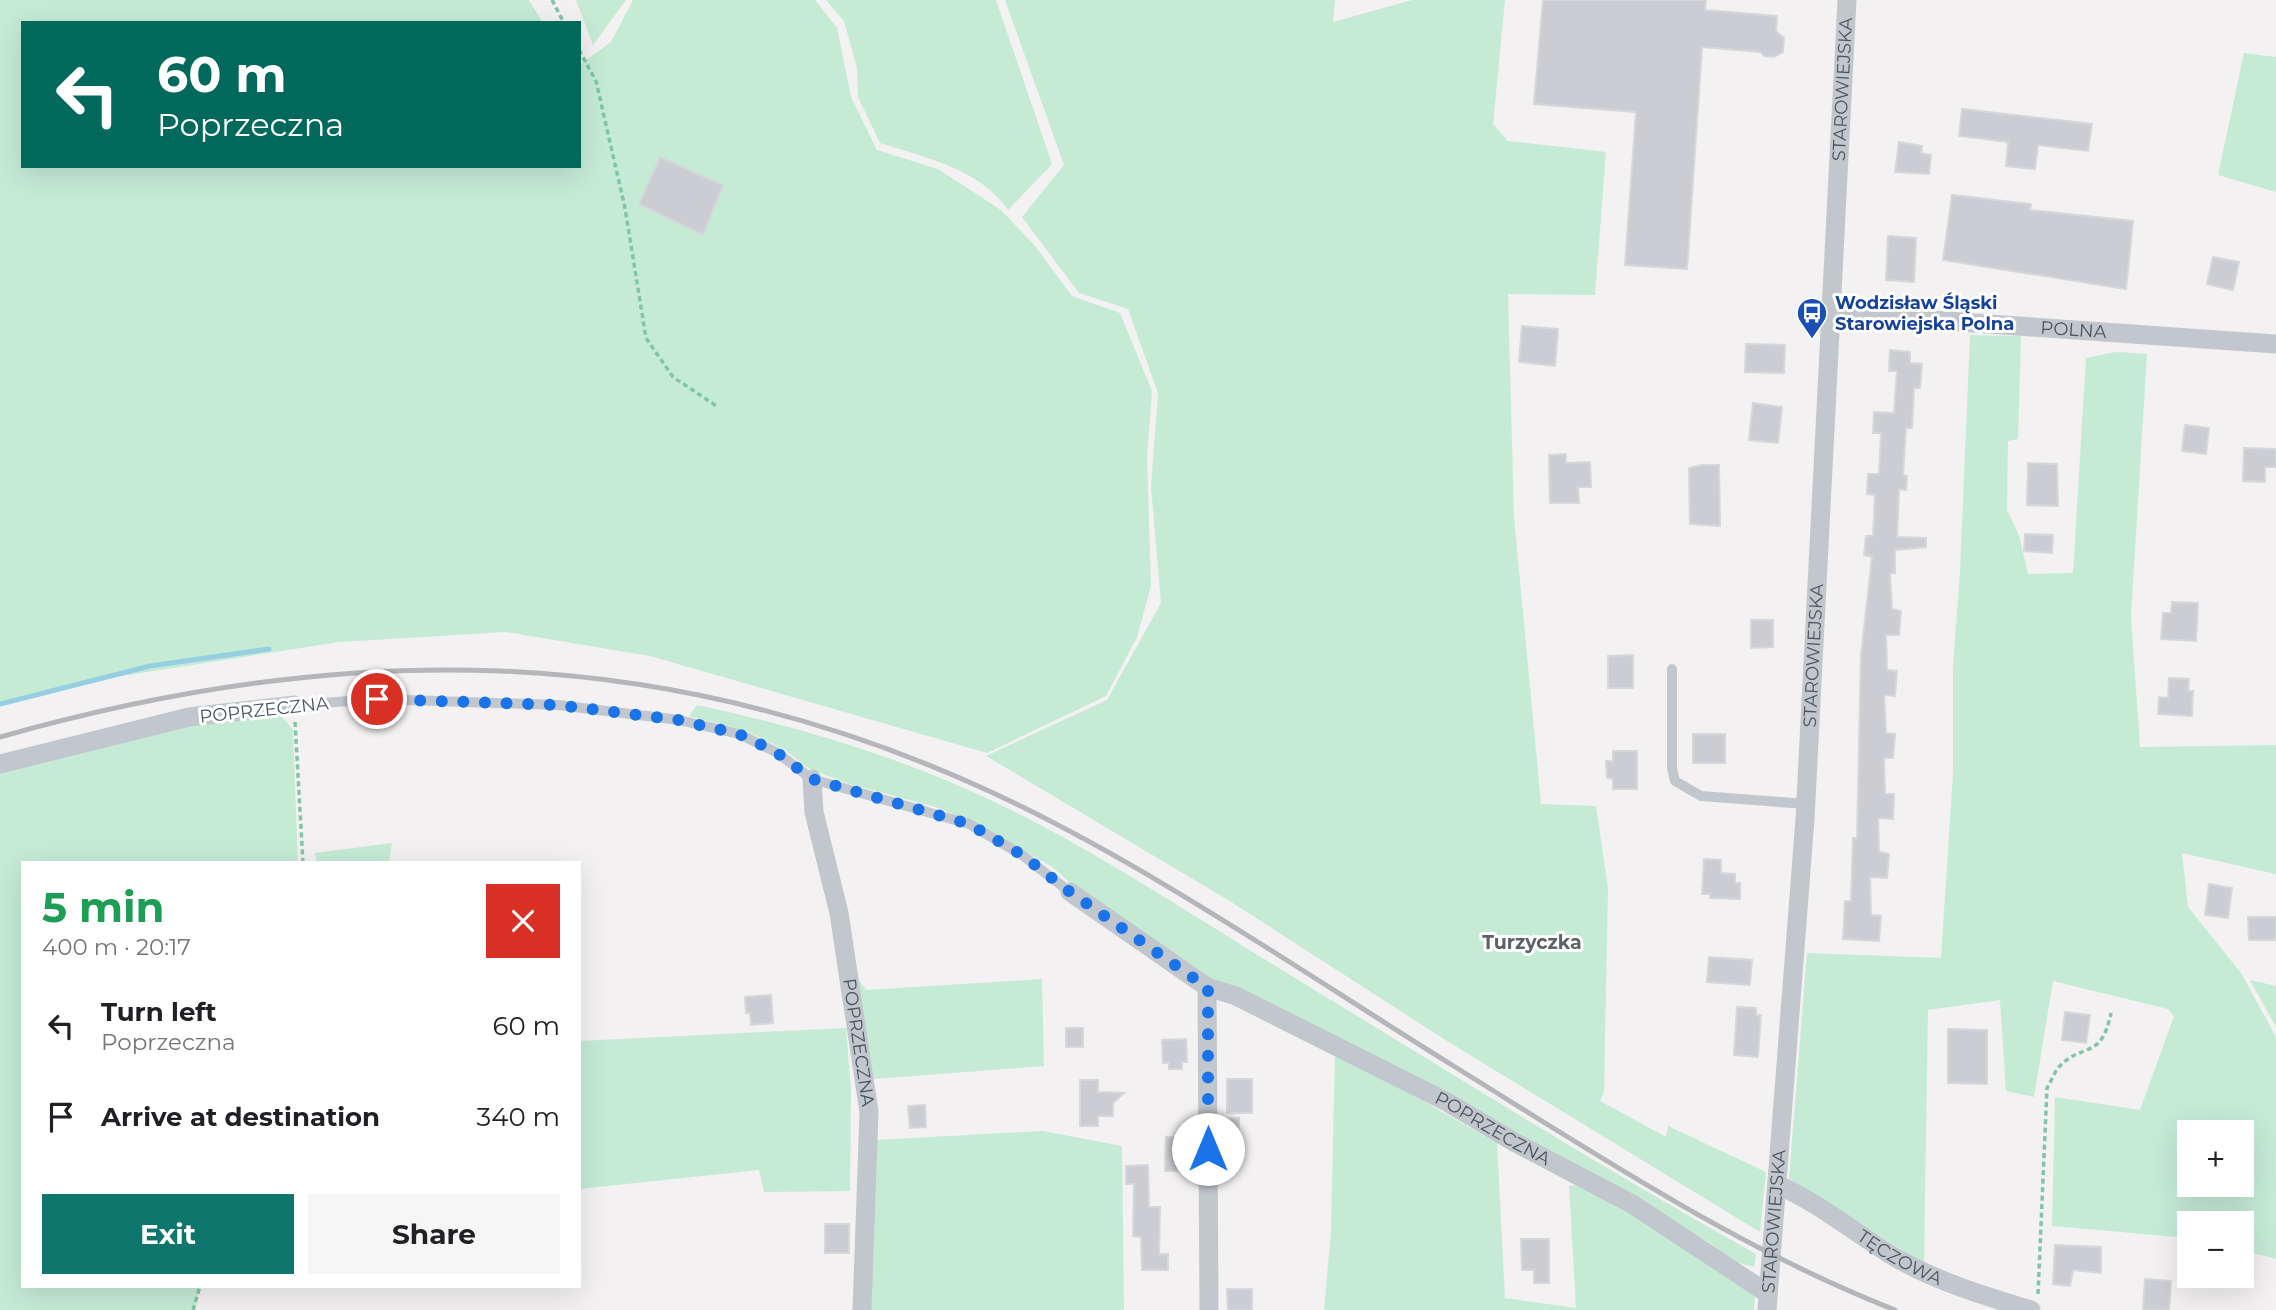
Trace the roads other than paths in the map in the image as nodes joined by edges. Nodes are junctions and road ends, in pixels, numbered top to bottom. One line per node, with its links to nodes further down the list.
1 (1847, 0): 2 (street, STAROWIEJSKA)
2 (1831, 313): 3 (street, POLNA); 8 (street, STAROWIEJSKA)
3 (2276, 344)
4 (1672, 669): 8 (lane)
5 (295, 705): 6 (street, POPRZECZNA); 7 (lane, POPRZECZNA)
6 (0, 764)
7 (812, 779): 9 (lane, POPRZECZNA); 14 (street, POPRZECZNA)
8 (1806, 804): 11 (street, STAROWIEJSKA)
9 (1070, 892): 10 (street, POPRZECZNA)
10 (1208, 988): 12 (street, POPRZECZNA); 15 (street)
11 (1778, 1185): 12 (street, STAROWIEJSKA); 13 (street, TĘCZOWA)
12 (1767, 1301)
13 (2034, 1303)
14 (862, 1310)
15 (1209, 1310)

